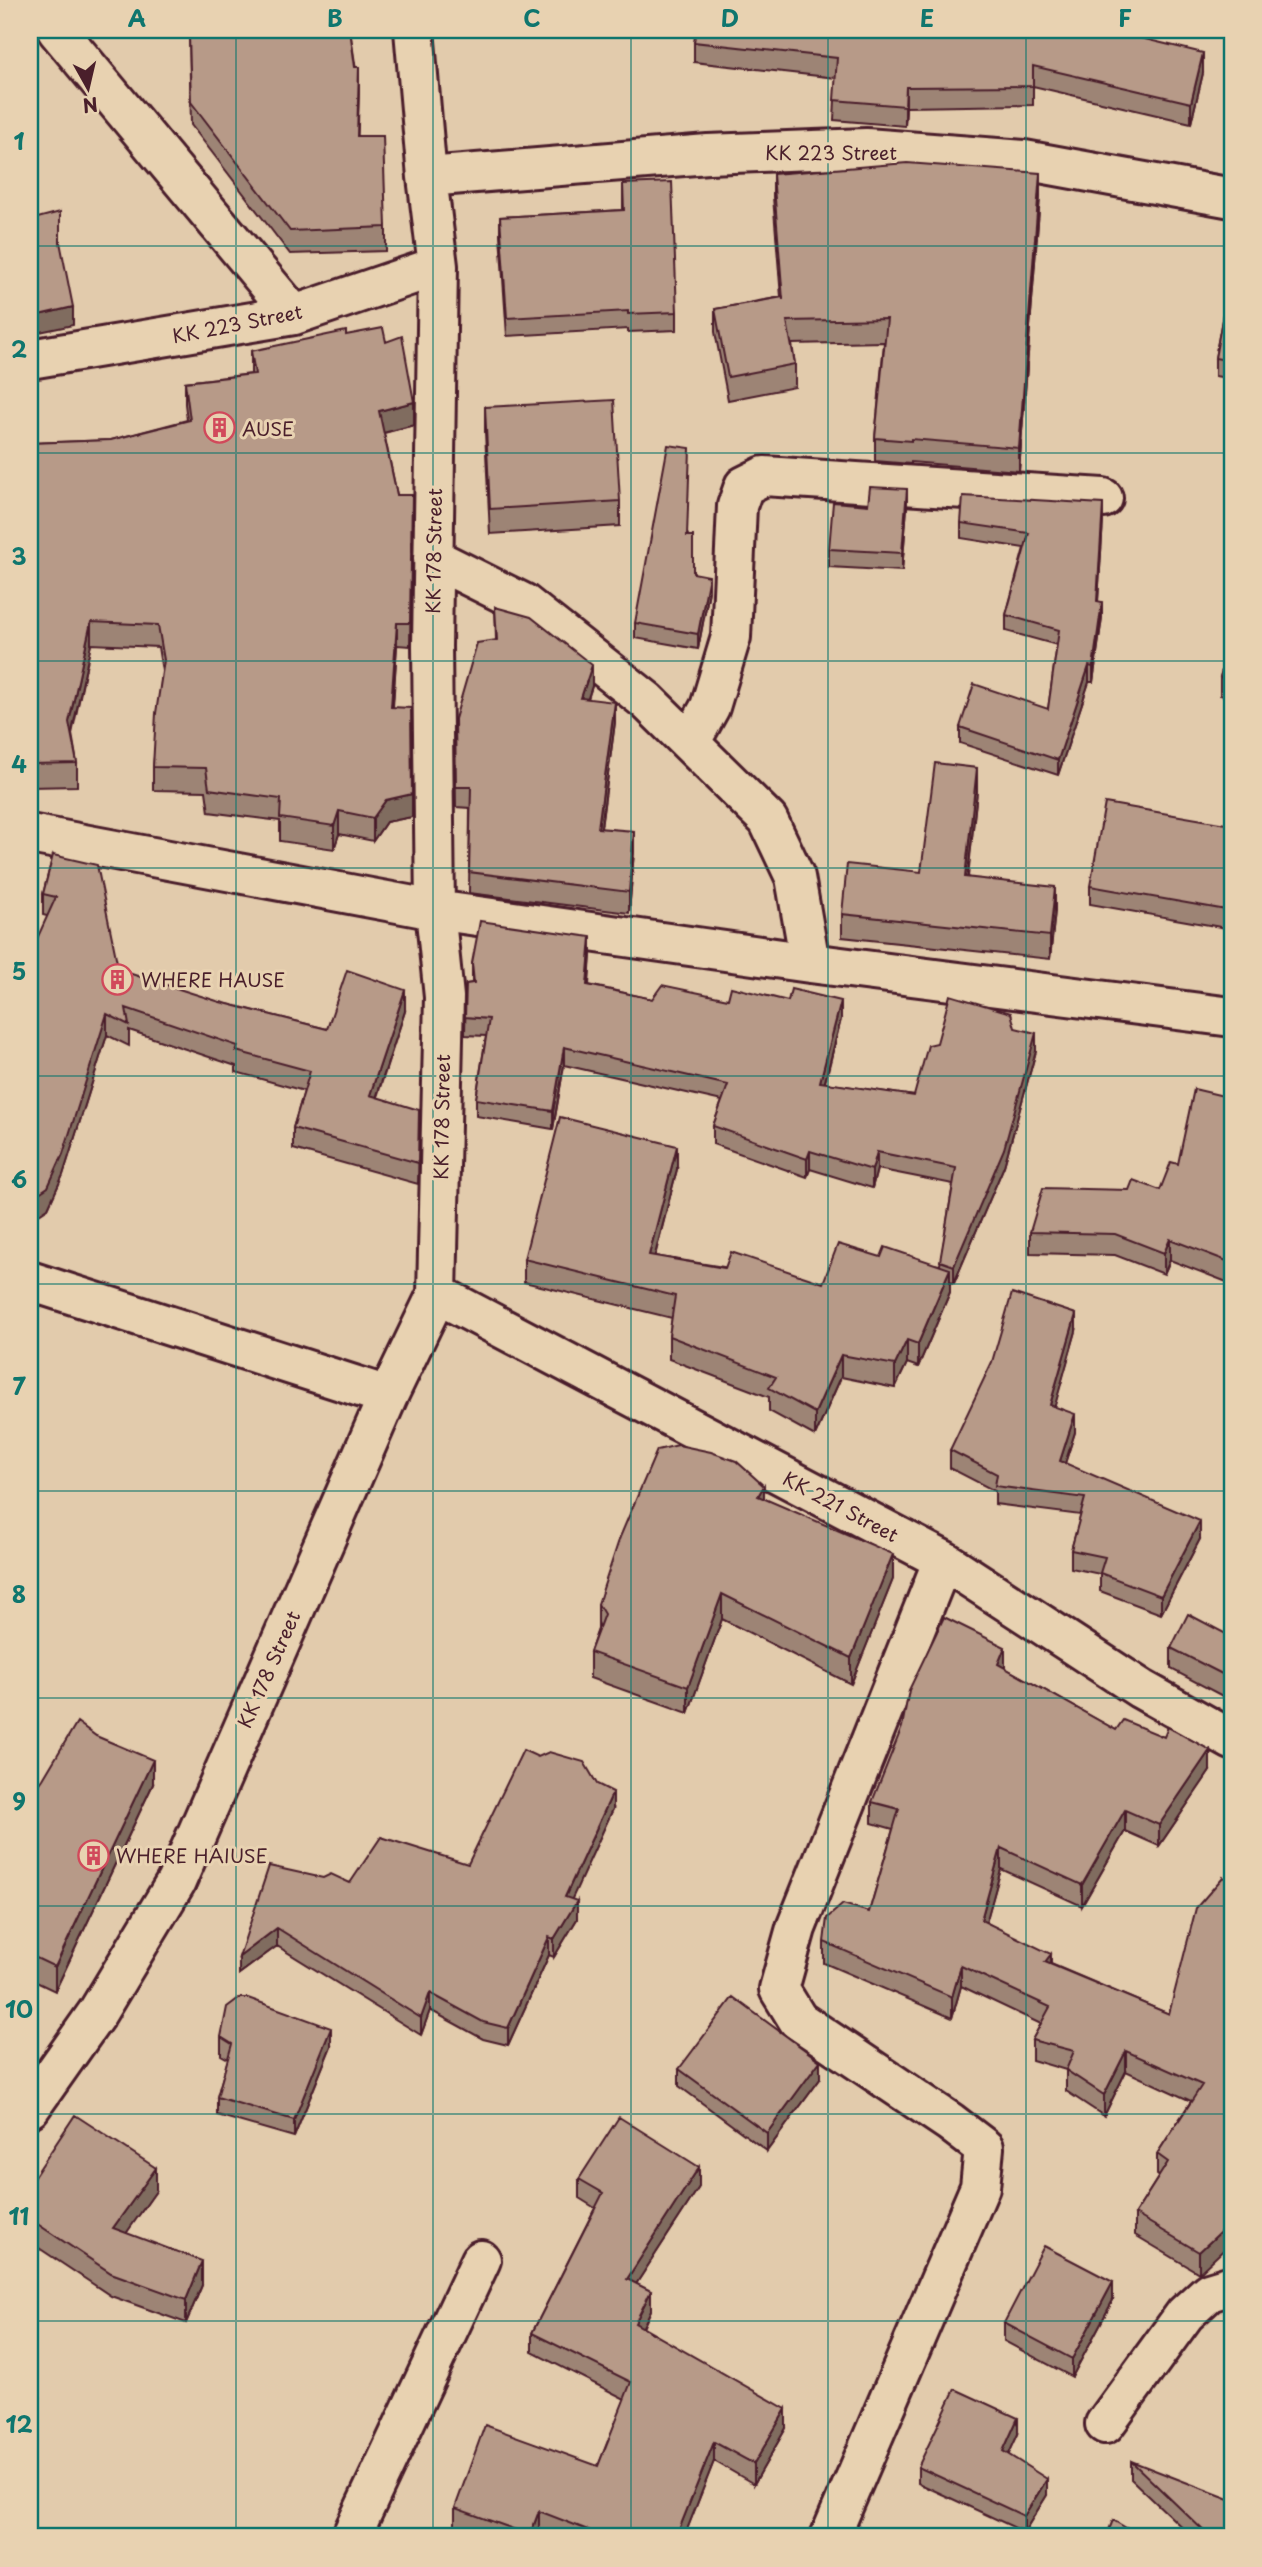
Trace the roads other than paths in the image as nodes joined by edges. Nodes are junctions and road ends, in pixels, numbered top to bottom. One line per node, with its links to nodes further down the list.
1 (57, 30): 6 (street)
2 (414, 30): 3 (street, KK 178 Street)
3 (428, 177): 4 (street, KK 223 Street); 5 (street, KK 178 Street)
4 (1232, 198)
5 (438, 266): 6 (street, KK 223 Street); 9 (street, KK 178 Street)
6 (293, 315): 7 (street, KK 223 Street)
7 (30, 359)
8 (1103, 498): 10 (street)
9 (433, 558): 10 (street); 12 (street, KK 178 Street)
10 (690, 743): 13 (street)
11 (30, 834): 12 (street)
12 (435, 910): 13 (street); 16 (street, KK 178 Street)
13 (810, 963): 14 (street)
14 (1232, 1017)
15 (30, 1281): 17 (street)
16 (437, 1294): 17 (street, KK 178 Street); 18 (street, KK 221 Street)
17 (388, 1396): 20 (street, KK 178 Street)
18 (943, 1560): 19 (street, KK 221 Street); 25 (street)
19 (1232, 1740)
20 (30, 2108)
21 (481, 2260): 24 (street)
22 (1232, 2285): 23 (street)
23 (1105, 2424)
24 (351, 2537)
25 (830, 2537)

